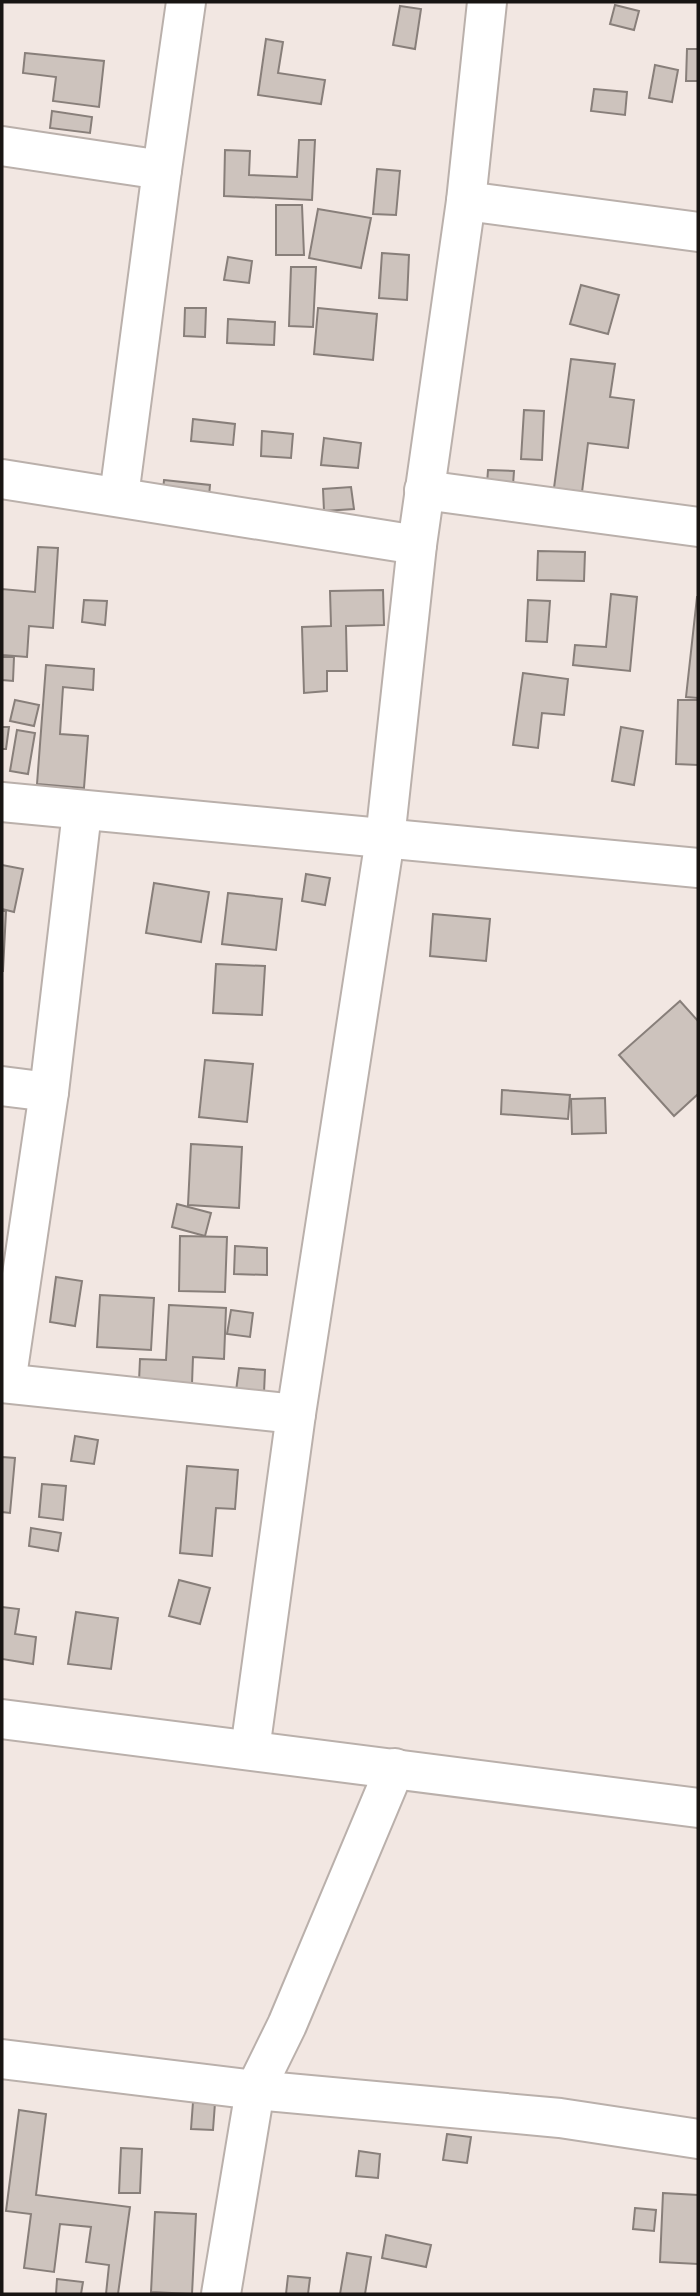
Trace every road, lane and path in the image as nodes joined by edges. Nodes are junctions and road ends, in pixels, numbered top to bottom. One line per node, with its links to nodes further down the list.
1 (186, 2): 4 (street)
2 (487, 2): 5 (street)
3 (2, 146): 4 (street)
4 (162, 170): 9 (street)
5 (466, 201): 6 (street); 8 (street)
6 (698, 232)
7 (2, 479): 9 (street)
8 (424, 490): 10 (street); 11 (street)
9 (119, 496): 11 (street)
10 (698, 527)
11 (417, 545): 14 (street)
12 (2, 802): 13 (street)
13 (82, 812): 14 (street); 17 (street)
14 (385, 839): 15 (street); 19 (street)
15 (698, 868)
16 (2, 1086): 17 (street)
17 (49, 1093): 18 (street)
18 (4, 1383): 19 (street)
19 (296, 1414): 21 (street)
20 (2, 1719): 21 (street)
21 (250, 1750): 22 (street)
22 (395, 1768): 23 (street); 25 (street)
23 (698, 1808)
24 (2, 2059): 25 (street)
25 (255, 2090): 26 (street); 27 (street)
26 (698, 2139)
27 (221, 2294)

